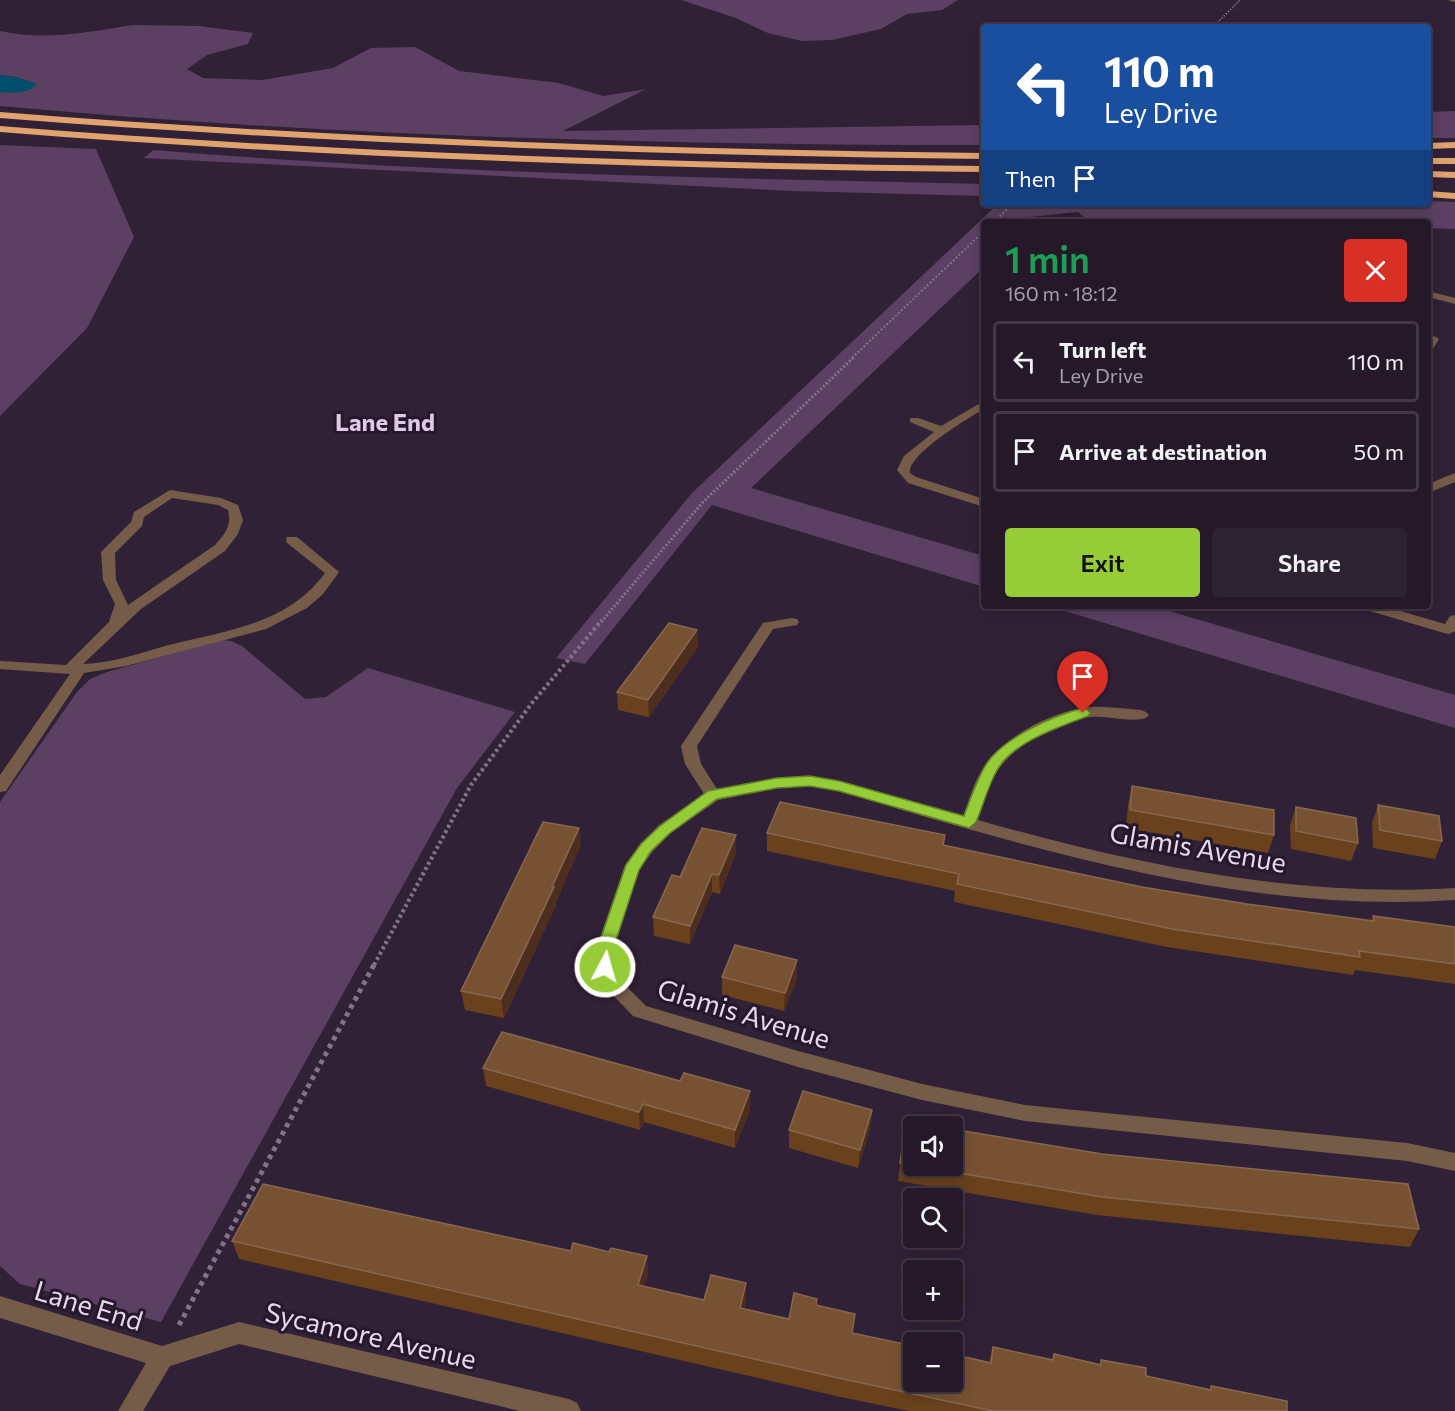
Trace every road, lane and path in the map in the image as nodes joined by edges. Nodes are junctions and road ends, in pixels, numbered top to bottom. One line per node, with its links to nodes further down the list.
1 (1240, 0): 2 (path)
2 (1216, 24)
3 (0, 115): 7 (highway)
4 (0, 129): 10 (highway)
5 (1455, 145): 6 (highway)
6 (1431, 146)
7 (981, 154)
8 (1431, 160): 9 (highway)
9 (1455, 161)
10 (753, 167): 11 (highway); 14 (highway)
11 (981, 169)
12 (1431, 174): 13 (highway)
13 (1455, 175)
14 (981, 176)
15 (1431, 194): 16 (highway)
16 (1455, 196)
17 (1009, 207): 18 (path)
18 (997, 219)
19 (981, 234): 42 (path)
20 (1431, 295): 21 (street)
21 (1455, 301)
22 (981, 406): 24 (street)
23 (914, 420): 24 (street)
24 (943, 431): 27 (street)
25 (1455, 477): 26 (street)
26 (1431, 488)
27 (981, 502)
28 (292, 540): 34 (street)
29 (1380, 609): 32 (street)
30 (792, 622): 37 (street)
31 (116, 623): 31 (street); 34 (street)
32 (1453, 627)
33 (0, 665): 34 (street)
34 (75, 669): 36 (street)
35 (1142, 715): 38 (street)
36 (0, 788)
37 (713, 795): 38 (street, Glamis Avenue); 40 (street, Glamis Avenue)
38 (969, 822): 39 (street, Glamis Avenue)
39 (1455, 894)
40 (1455, 1162)
41 (0, 1307): 42 (street, Lane End)
42 (162, 1357): 43 (street); 44 (street, Sycamore Avenue)
43 (130, 1411)
44 (569, 1411)

